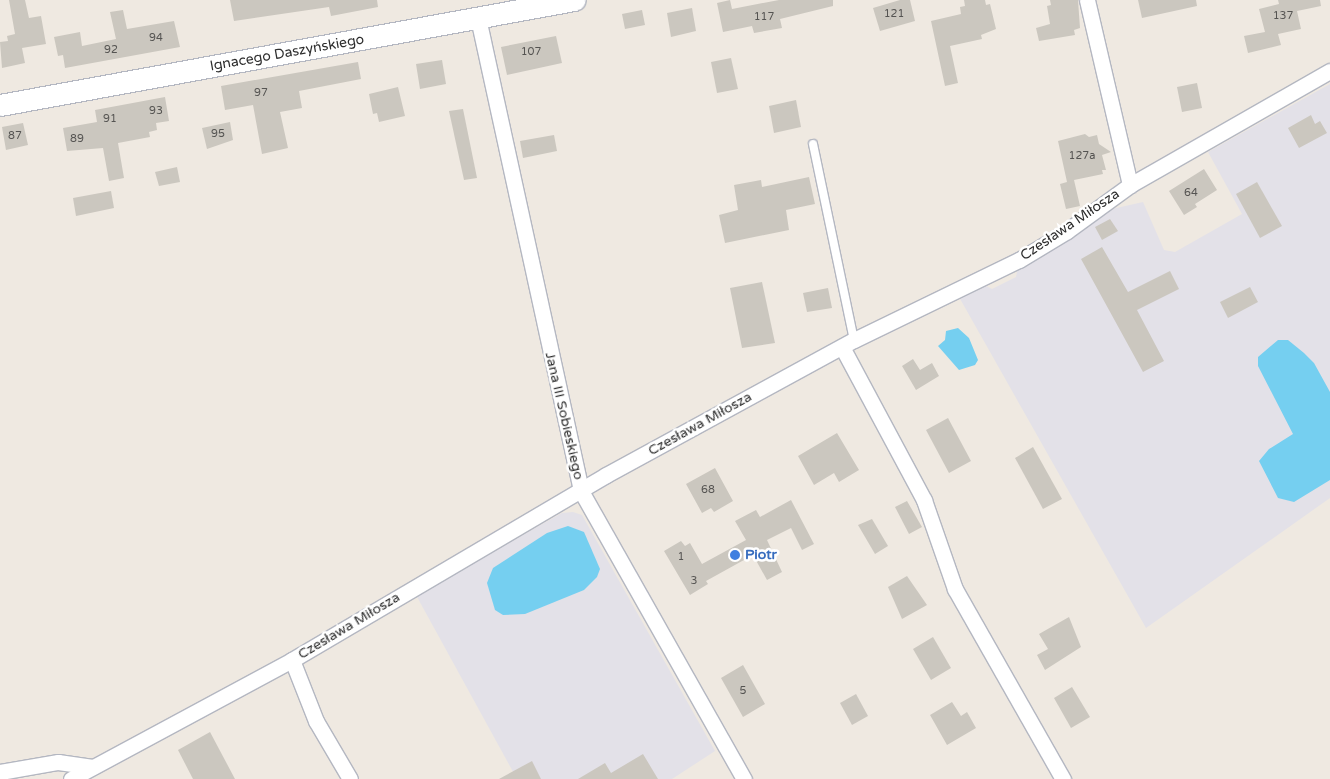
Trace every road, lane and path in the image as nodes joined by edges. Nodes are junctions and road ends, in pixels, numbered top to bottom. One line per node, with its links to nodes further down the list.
1 (574, 0): 3 (street, Ignacego Daszyńskiego)
2 (1087, 0): 7 (street)
3 (478, 18): 5 (street, Ignacego Daszyńskiego); 9 (street, Jana III Sobieskiego)
4 (1330, 72): 7 (street, Czesława Miłosza)
5 (0, 105)
6 (813, 144): 8 (lane)
7 (1130, 185): 8 (street, Czesława Miłosza)
8 (848, 343): 9 (street, Czesława Miłosza); 16 (street)
9 (581, 491): 10 (street, Czesława Miłosza); 15 (street, Jana III Sobieskiego)
10 (292, 660): 11 (street, Czesława Miłosza); 14 (street)
11 (93, 767): 12 (street); 13 (street, Czesława Miłosza)
12 (0, 772)
13 (71, 779)
14 (350, 779)
15 (744, 779)
16 (1064, 779)

